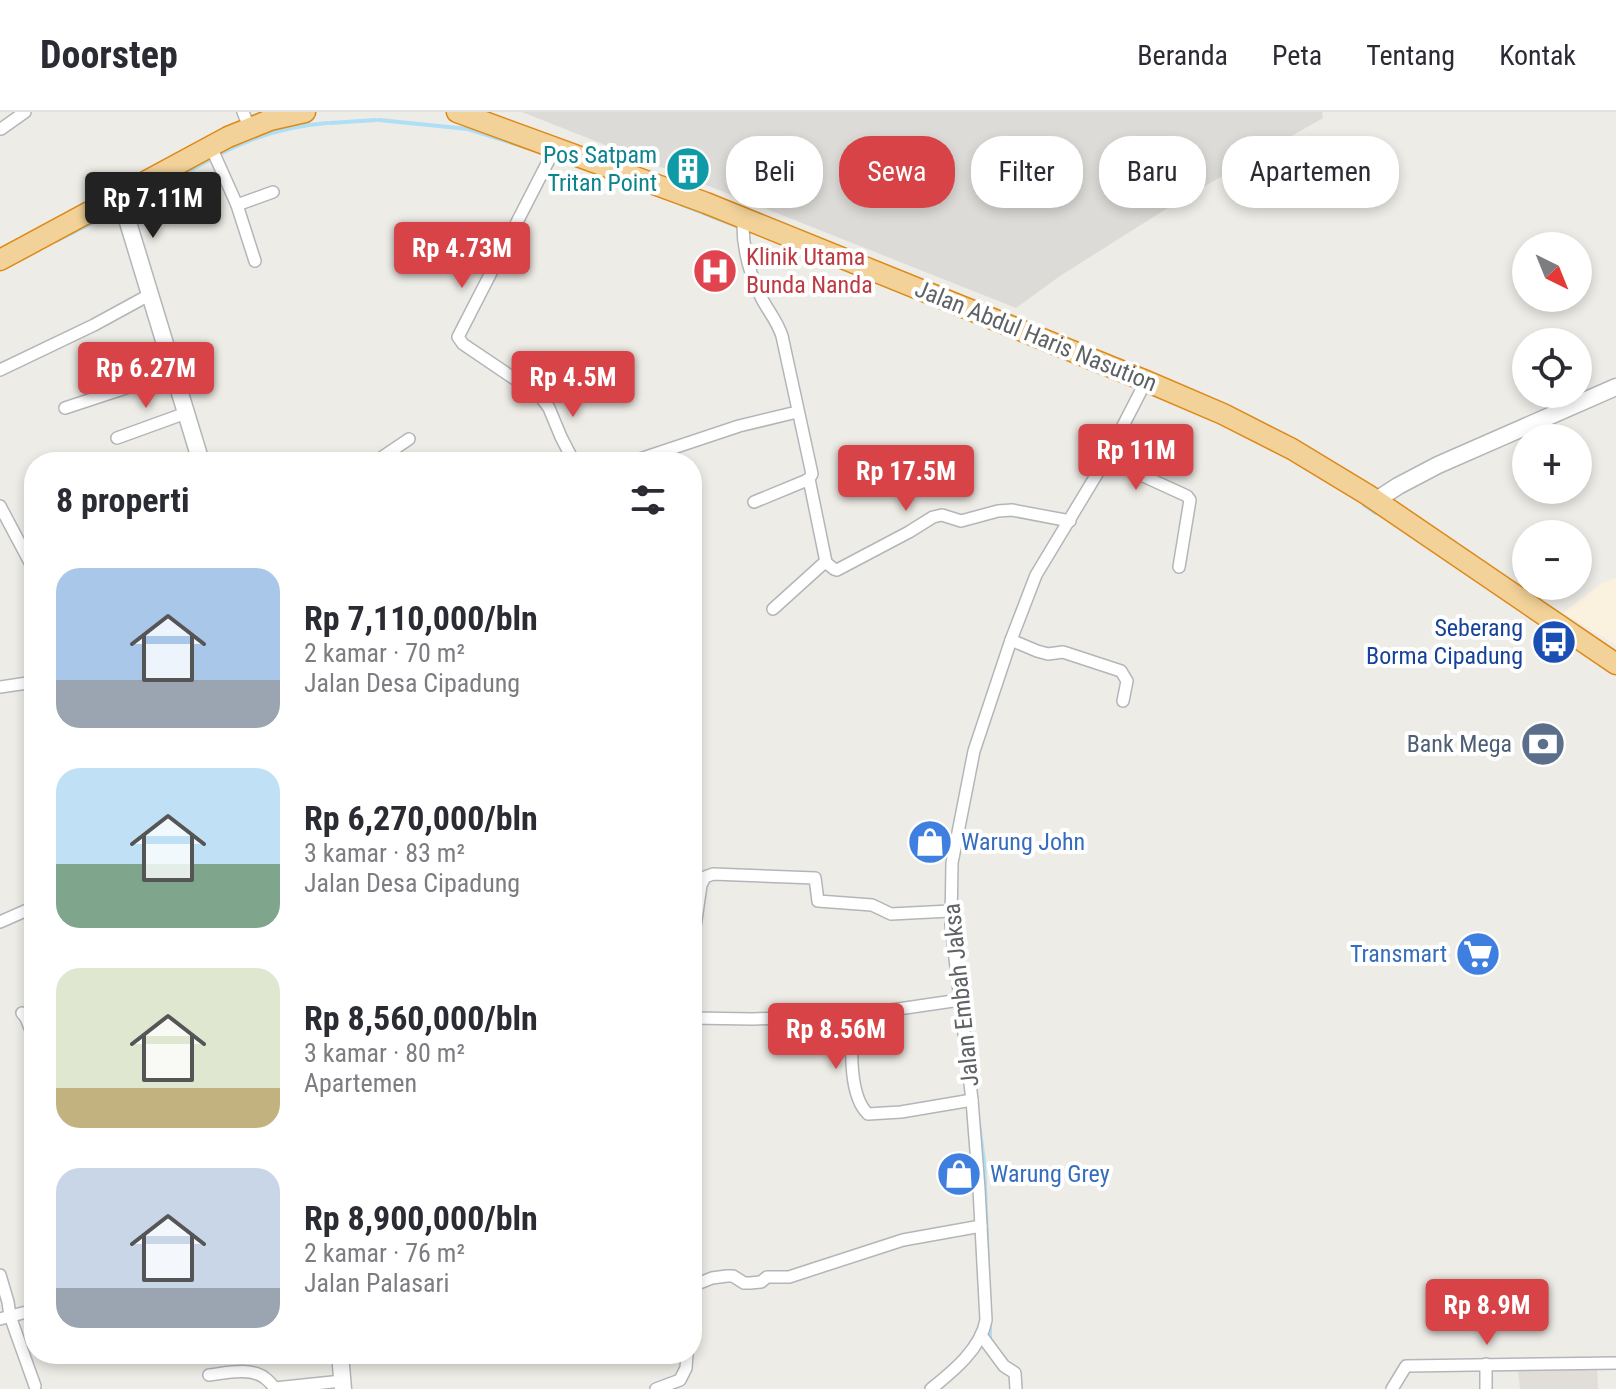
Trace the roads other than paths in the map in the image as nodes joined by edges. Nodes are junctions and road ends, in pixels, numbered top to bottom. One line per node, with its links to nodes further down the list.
1 (25, 112): 6 (street)
2 (457, 112): 8 (highway, Jalan Abdul Haris Nasution)
3 (299, 113): 4 (highway)
4 (268, 116): 5 (highway)
5 (246, 120): 7 (highway)
6 (1, 129)
7 (211, 147): 10 (highway); 11 (street)
8 (555, 148): 12 (highway, Jalan Abdul Haris Nasution); 27 (street)
9 (273, 192): 11 (street)
10 (120, 196): 13 (highway); 15 (street)
11 (237, 205): 14 (street)
12 (743, 219): 18 (highway, Jalan Abdul Haris Nasution); 21 (street)
13 (0, 260)
14 (255, 261)
15 (149, 295): 16 (street); 17 (street)
16 (0, 370)
17 (174, 372): 20 (street); 22 (street)
18 (1146, 381): 29 (street, Jalan Embah Jaksa); 31 (highway, Jalan Abdul Haris Nasution)
19 (1616, 387): 31 (street)
20 (65, 408)
21 (797, 412): 28 (street); 30 (street)
22 (186, 413): 23 (street); 25 (street)
23 (117, 438)
24 (409, 439): 26 (street)
25 (198, 452)
26 (390, 452)
27 (569, 452)
28 (661, 452)
29 (1106, 459): 34 (street, Jalan Embah Jaksa); 37 (street)
30 (809, 479): 32 (street); 36 (street)
31 (1375, 501): 40 (highway, Jalan Abdul Haris Nasution)
32 (754, 502)
33 (0, 506): 35 (street)
34 (1070, 521): 36 (street); 39 (street, Jalan Embah Jaksa)
35 (24, 551)
36 (826, 562): 38 (street)
37 (1179, 567)
38 (773, 609)
39 (1011, 640): 43 (street); 46 (street, Jalan Embah Jaksa)
40 (1616, 664)
41 (24, 683): 42 (street)
42 (0, 687)
43 (1123, 701)
44 (702, 883): 46 (street)
45 (24, 911): 47 (street)
46 (950, 911): 48 (street, Jalan Embah Jaksa)
47 (0, 922)
48 (960, 1000): 50 (street); 53 (street, Jalan Embah Jaksa)
49 (22, 1013): 51 (street)
50 (868, 1013): 52 (street); 53 (street)
51 (24, 1016)
52 (702, 1018)
53 (972, 1100): 54 (street, Jalan Embah Jaksa)
54 (981, 1226): 56 (street); 58 (street, Jalan Embah Jaksa)
55 (0, 1275): 57 (street)
56 (702, 1282)
57 (5, 1318): 59 (street)
58 (981, 1335): 69 (street); 70 (street)
59 (24, 1361)
60 (1616, 1363): 64 (street)
61 (25, 1364): 67 (street)
62 (341, 1364): 66 (street)
63 (686, 1364): 68 (street)
64 (1486, 1364): 71 (street); 72 (street)
65 (209, 1375): 66 (street)
66 (343, 1385)
67 (35, 1386)
68 (656, 1389)
69 (931, 1389)
70 (1016, 1389)
71 (1392, 1389)
72 (1486, 1389)

